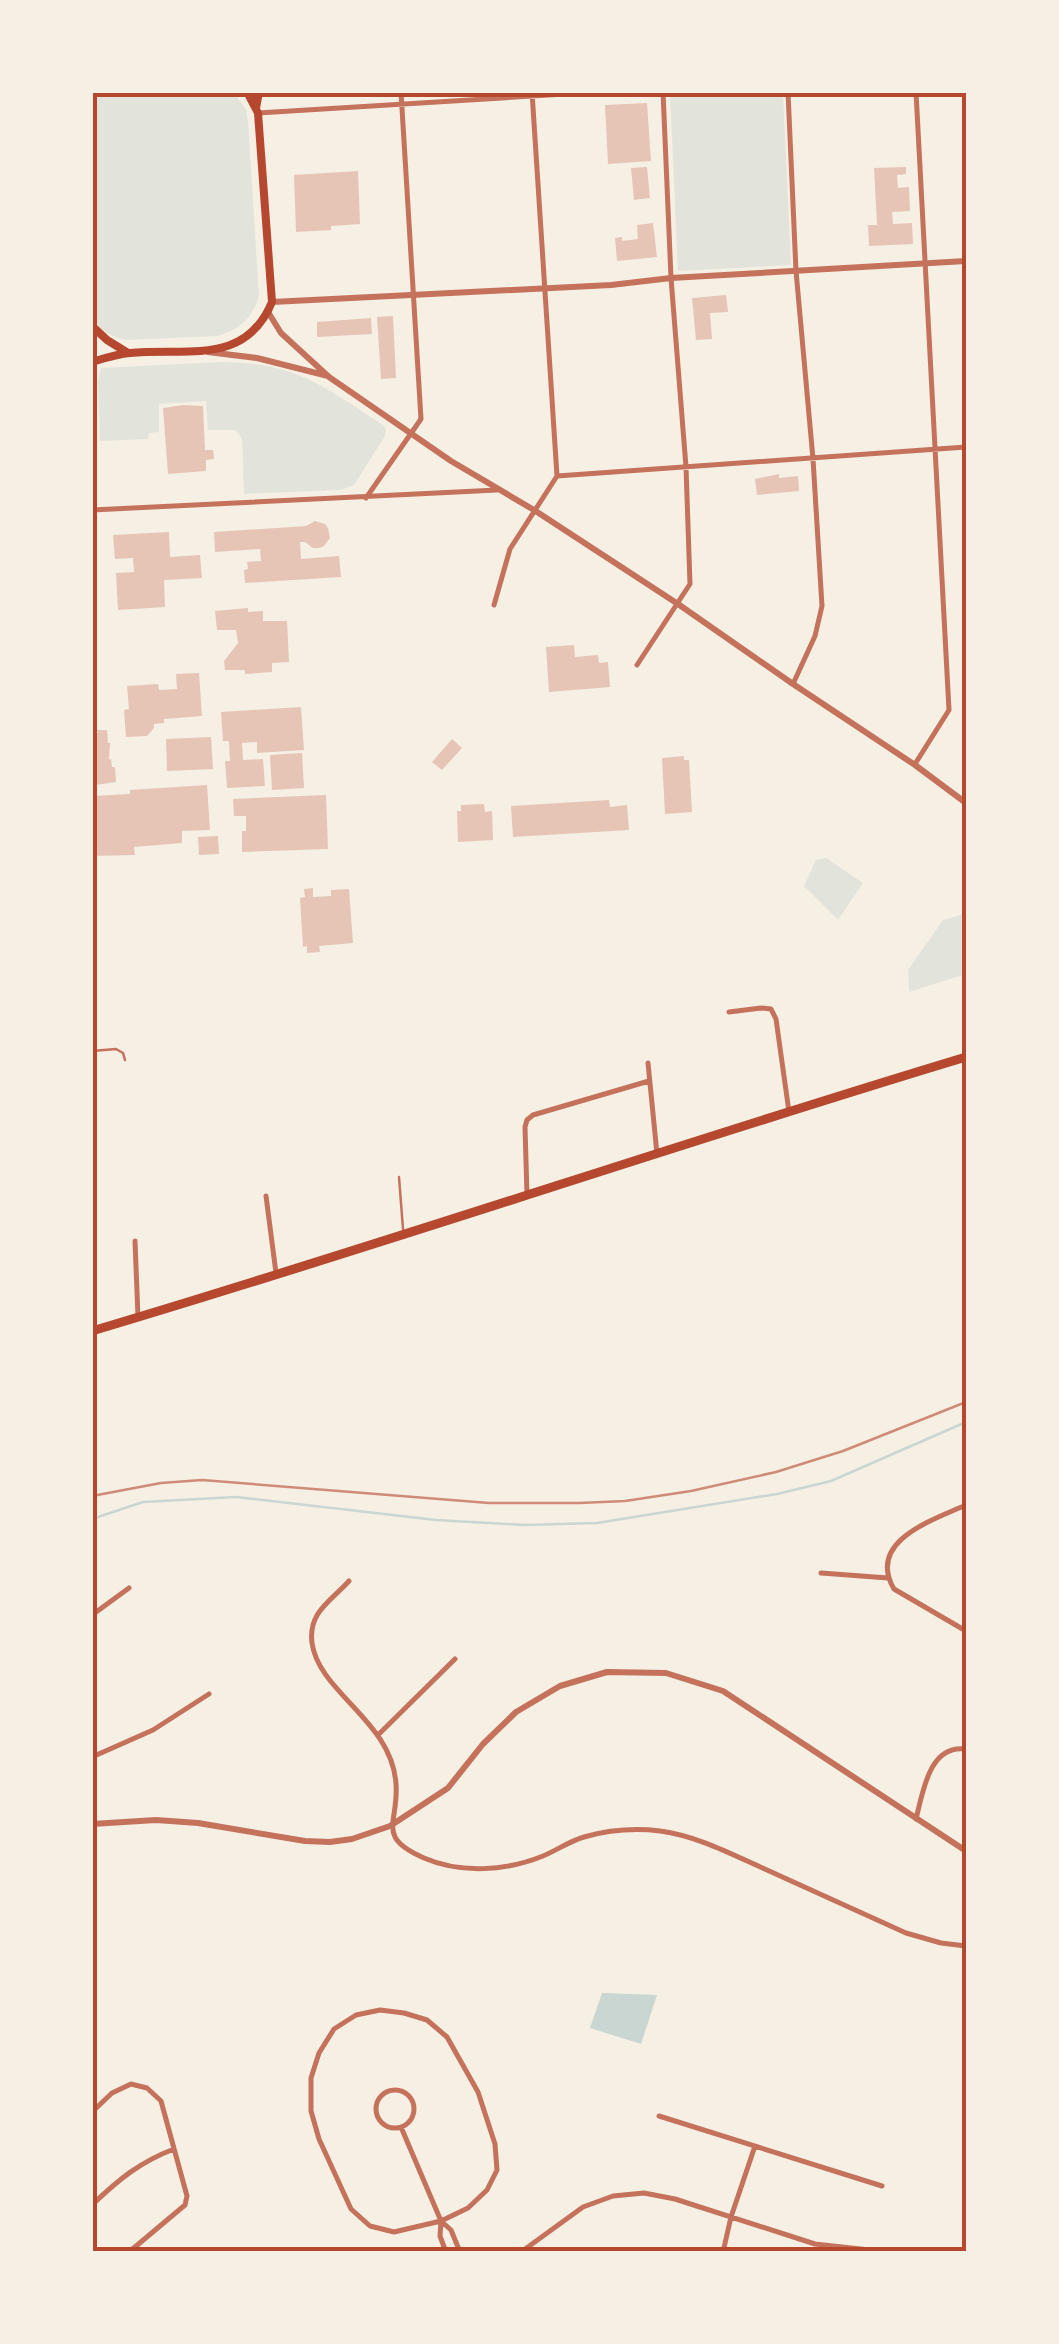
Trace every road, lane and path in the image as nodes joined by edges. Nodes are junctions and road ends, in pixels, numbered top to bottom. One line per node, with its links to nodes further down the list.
1 (246, 92): 10 (main road)
2 (260, 92): 10 (main road)
3 (401, 92): 9 (street)
4 (597, 92): 8 (street)
5 (663, 92): 14 (street)
6 (788, 92): 13 (street)
7 (916, 92): 12 (street)
8 (532, 94): 9 (street); 15 (street)
9 (402, 105): 10 (street); 16 (street)
10 (257, 110): 17 (main road)
11 (966, 262): 12 (street)
12 (924, 264): 13 (street); 26 (street)
13 (796, 271): 14 (street); 27 (street)
14 (671, 278): 15 (street); 28 (street)
15 (544, 287): 16 (street); 29 (street)
16 (414, 296): 17 (street); 24 (street)
17 (272, 302): 18 (main road)
18 (268, 312): 20 (main road); 23 (street)
19 (92, 326): 21 (main road)
20 (208, 352): 21 (main road); 23 (street)
21 (128, 353): 22 (main road)
22 (92, 362)
23 (329, 376): 24 (street)
24 (411, 433): 30 (street); 31 (street)
25 (966, 447): 26 (street)
26 (935, 451): 27 (street); 38 (street)
27 (813, 458): 28 (street); 37 (street)
28 (686, 467): 29 (street); 34 (street)
29 (557, 476): 33 (street)
30 (497, 490): 31 (street); 33 (street)
31 (366, 498): 32 (street)
32 (92, 510)
33 (534, 510): 34 (street); 35 (street)
34 (678, 604): 36 (street); 37 (street)
35 (494, 605)
36 (638, 664)
37 (792, 684): 38 (street)
38 (914, 765): 39 (street)
39 (966, 802)
40 (729, 1012): 46 (street)
41 (92, 1051): 43 (lane)
42 (966, 1057): 46 (main road)
43 (125, 1060)
44 (648, 1063): 45 (street)
45 (649, 1081): 47 (street); 49 (street)
46 (788, 1112): 47 (main road)
47 (657, 1154): 49 (main road)
48 (398, 1177): 51 (lane)
49 (526, 1195): 51 (main road)
50 (266, 1196): 53 (street)
51 (403, 1236): 53 (main road)
52 (136, 1240): 54 (street)
53 (277, 1276): 54 (main road)
54 (138, 1318): 55 (main road)
55 (92, 1331)
56 (966, 1505): 58 (street)
57 (821, 1572): 58 (street)
58 (888, 1578): 62 (street)
59 (350, 1581): 65 (street)
60 (129, 1588): 61 (street)
61 (92, 1614)
62 (966, 1631)
63 (455, 1659): 65 (street)
64 (209, 1694): 67 (street)
65 (378, 1735): 70 (street)
66 (966, 1749): 68 (street)
67 (92, 1757)
68 (916, 1819): 70 (street); 71 (street)
69 (92, 1824): 70 (street)
70 (390, 1826): 72 (street)
71 (966, 1851)
72 (966, 1946)
73 (92, 2112): 77 (street)
74 (659, 2116): 76 (street)
75 (401, 2127): 75 (street); 81 (street)
76 (756, 2146): 78 (street); 80 (street)
77 (174, 2149): 79 (street); 82 (street)
78 (882, 2186)
79 (92, 2205)
80 (731, 2216): 85 (street); 86 (street); 87 (street)
81 (441, 2221): 81 (street); 83 (street); 84 (street)
82 (129, 2252)
83 (446, 2252)
84 (460, 2252)
85 (521, 2252)
86 (722, 2252)
87 (888, 2252)

